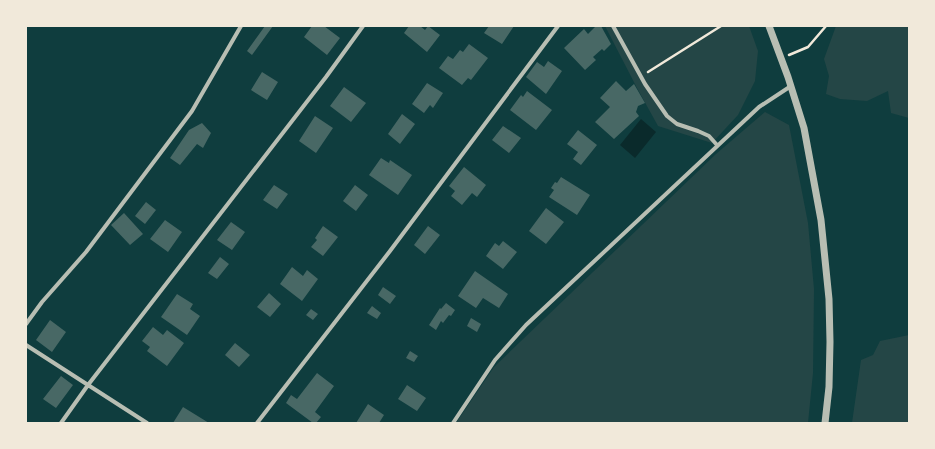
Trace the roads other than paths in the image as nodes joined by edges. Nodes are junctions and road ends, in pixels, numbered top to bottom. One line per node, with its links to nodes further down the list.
1 (241, 26): 8 (street)
2 (363, 26): 10 (street)
3 (558, 26): 13 (street)
4 (613, 26): 7 (street)
5 (770, 26): 6 (street)
6 (791, 86): 7 (street); 15 (street)
7 (717, 145): 14 (street)
8 (26, 324)
9 (26, 345): 10 (street)
10 (88, 385): 11 (street); 12 (street)
11 (61, 423)
12 (147, 423)
13 (257, 423)
14 (453, 423)
15 (825, 423)

